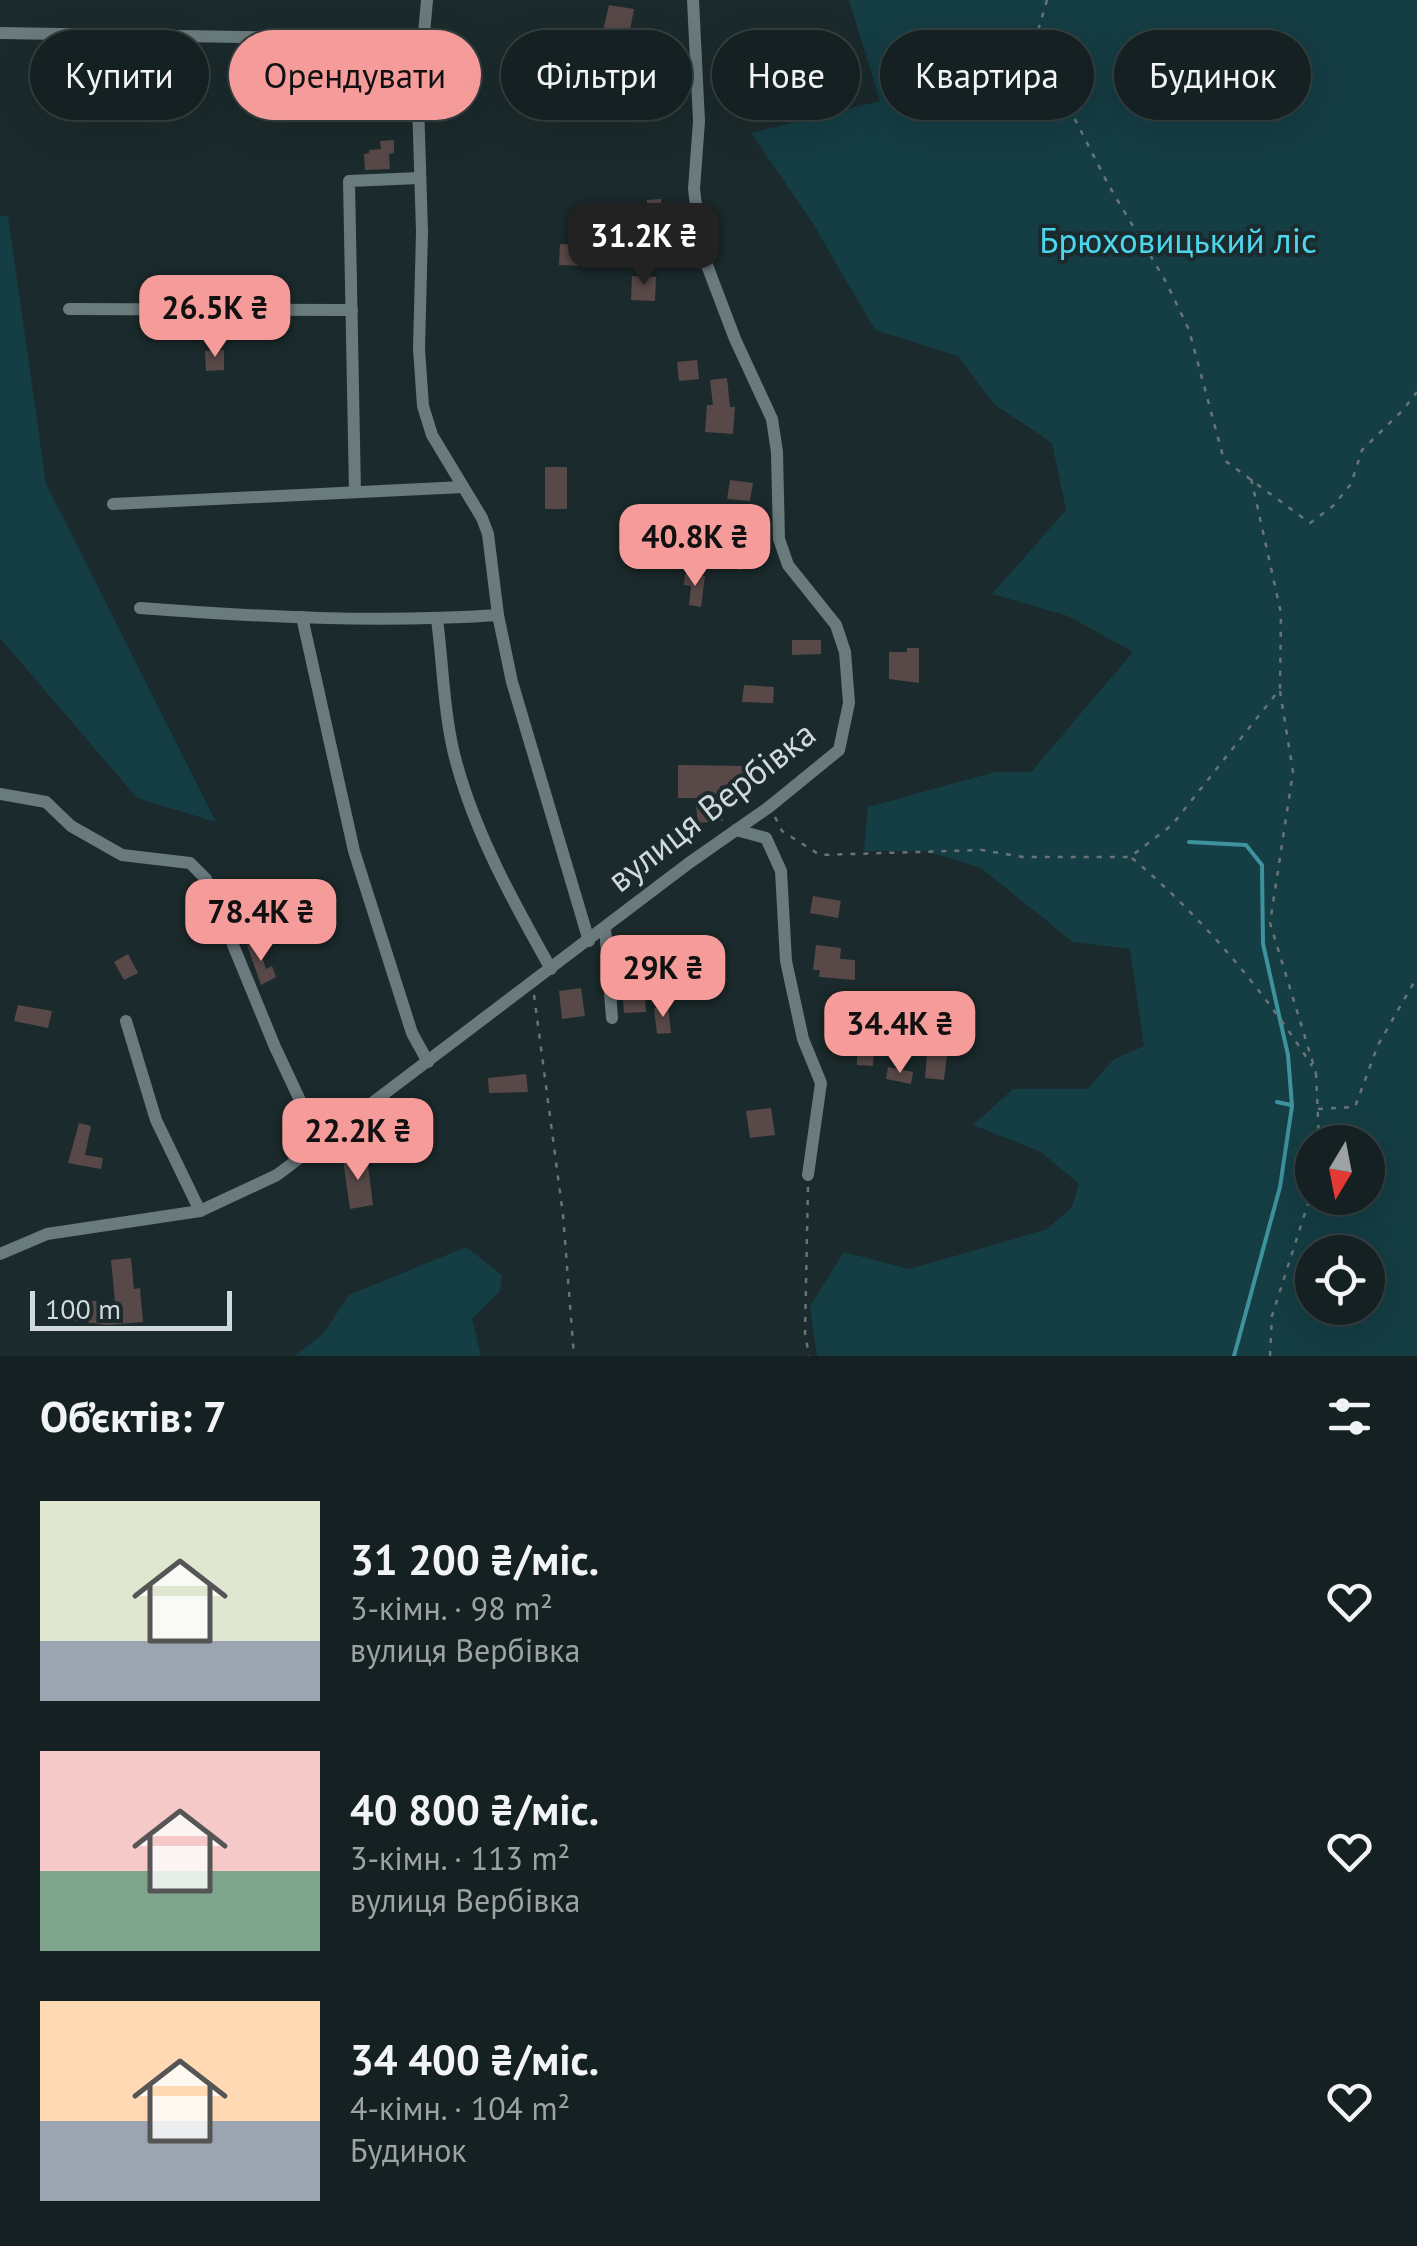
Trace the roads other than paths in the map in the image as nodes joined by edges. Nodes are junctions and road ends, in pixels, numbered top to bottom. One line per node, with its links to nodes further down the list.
1 (427, 0): 3 (street)
2 (693, 0): 18 (street, вулиця Вербівка)
3 (425, 30)
4 (0, 33): 5 (street)
5 (229, 37)
6 (418, 120): 7 (street)
7 (420, 178): 9 (street); 10 (street)
8 (68, 309): 9 (street)
9 (352, 310): 11 (street)
10 (463, 487): 11 (street); 14 (street)
11 (354, 492): 12 (street)
12 (112, 504)
13 (140, 608): 15 (street)
14 (498, 615): 16 (street); 20 (street)
15 (302, 617): 16 (street); 24 (street)
16 (437, 619): 21 (street)
17 (0, 794): 25 (street)
18 (736, 830): 19 (street, вулиця Вербівка); 26 (street)
19 (605, 928): 20 (street, вулиця Вербівка); 22 (street)
20 (589, 941): 21 (street, вулиця Вербівка)
21 (551, 969): 24 (street, вулиця Вербівка)
22 (612, 1018)
23 (126, 1021): 27 (street)
24 (428, 1062): 25 (street, вулиця Вербівка)
25 (320, 1143): 27 (street, вулиця Вербівка)
26 (808, 1175)
27 (200, 1211): 28 (street, вулиця Вербівка)
28 (0, 1254)

